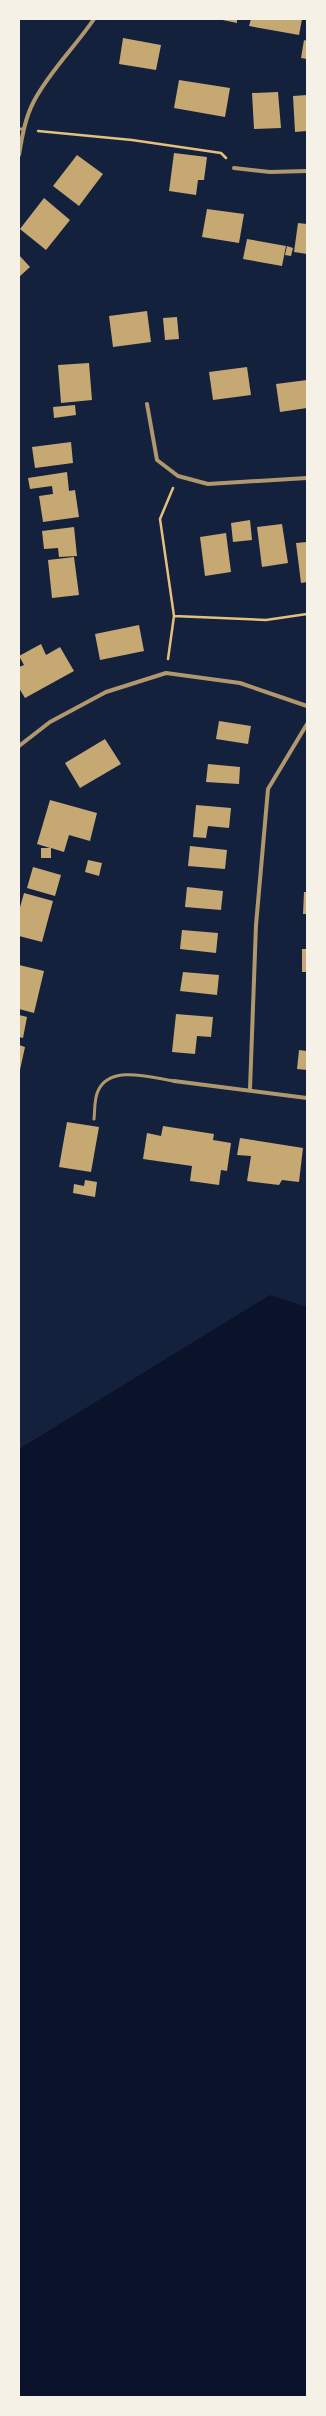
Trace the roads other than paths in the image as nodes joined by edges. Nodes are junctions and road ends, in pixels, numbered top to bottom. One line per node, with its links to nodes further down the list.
1 (94, 19): 2 (street)
2 (21, 129): 3 (street)
3 (19, 155)
4 (234, 168): 5 (street)
5 (307, 171)
6 (147, 404): 7 (street)
7 (307, 478)
8 (307, 706): 10 (street)
9 (307, 724): 12 (street)
10 (19, 746)
11 (174, 1081): 12 (street); 14 (lane)
12 (250, 1089): 13 (street)
13 (307, 1098)
14 (94, 1119)

